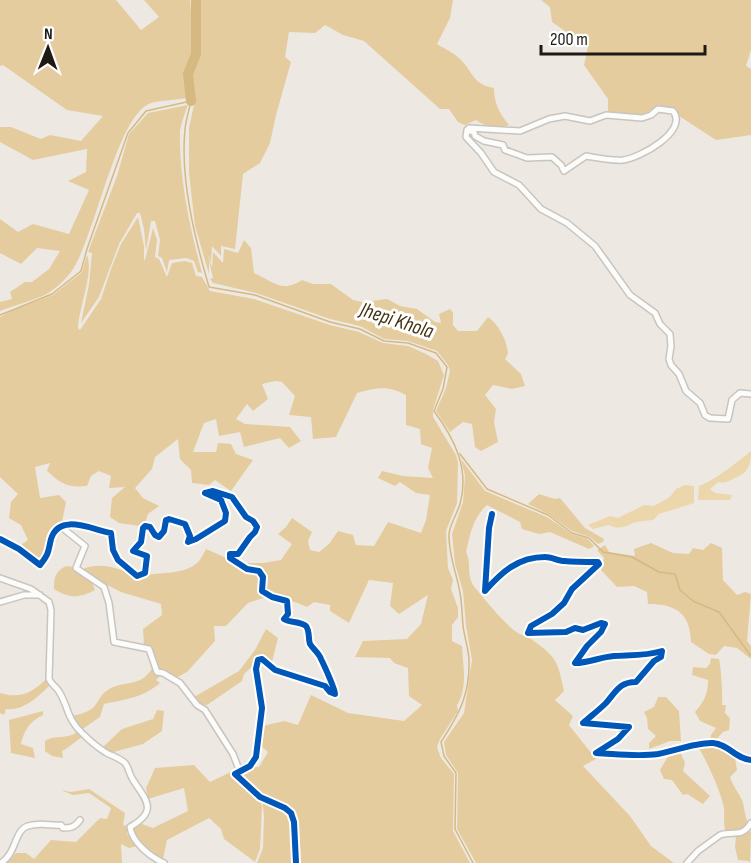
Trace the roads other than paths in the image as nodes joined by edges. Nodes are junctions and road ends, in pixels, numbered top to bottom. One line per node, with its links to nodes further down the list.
1 (467, 130): 1 (street); 2 (street)
2 (751, 393)
3 (492, 514): 9 (street)
4 (60, 526): 5 (street); 10 (street); 10 (street)
5 (0, 539)
6 (0, 578): 7 (street)
7 (42, 596): 8 (street); 14 (street)
8 (0, 602)
9 (751, 760)
10 (240, 772): 15 (street)
11 (80, 820): 13 (street)
12 (751, 823): 16 (street)
13 (1, 863)
14 (164, 863)
15 (296, 863)
16 (687, 863)

